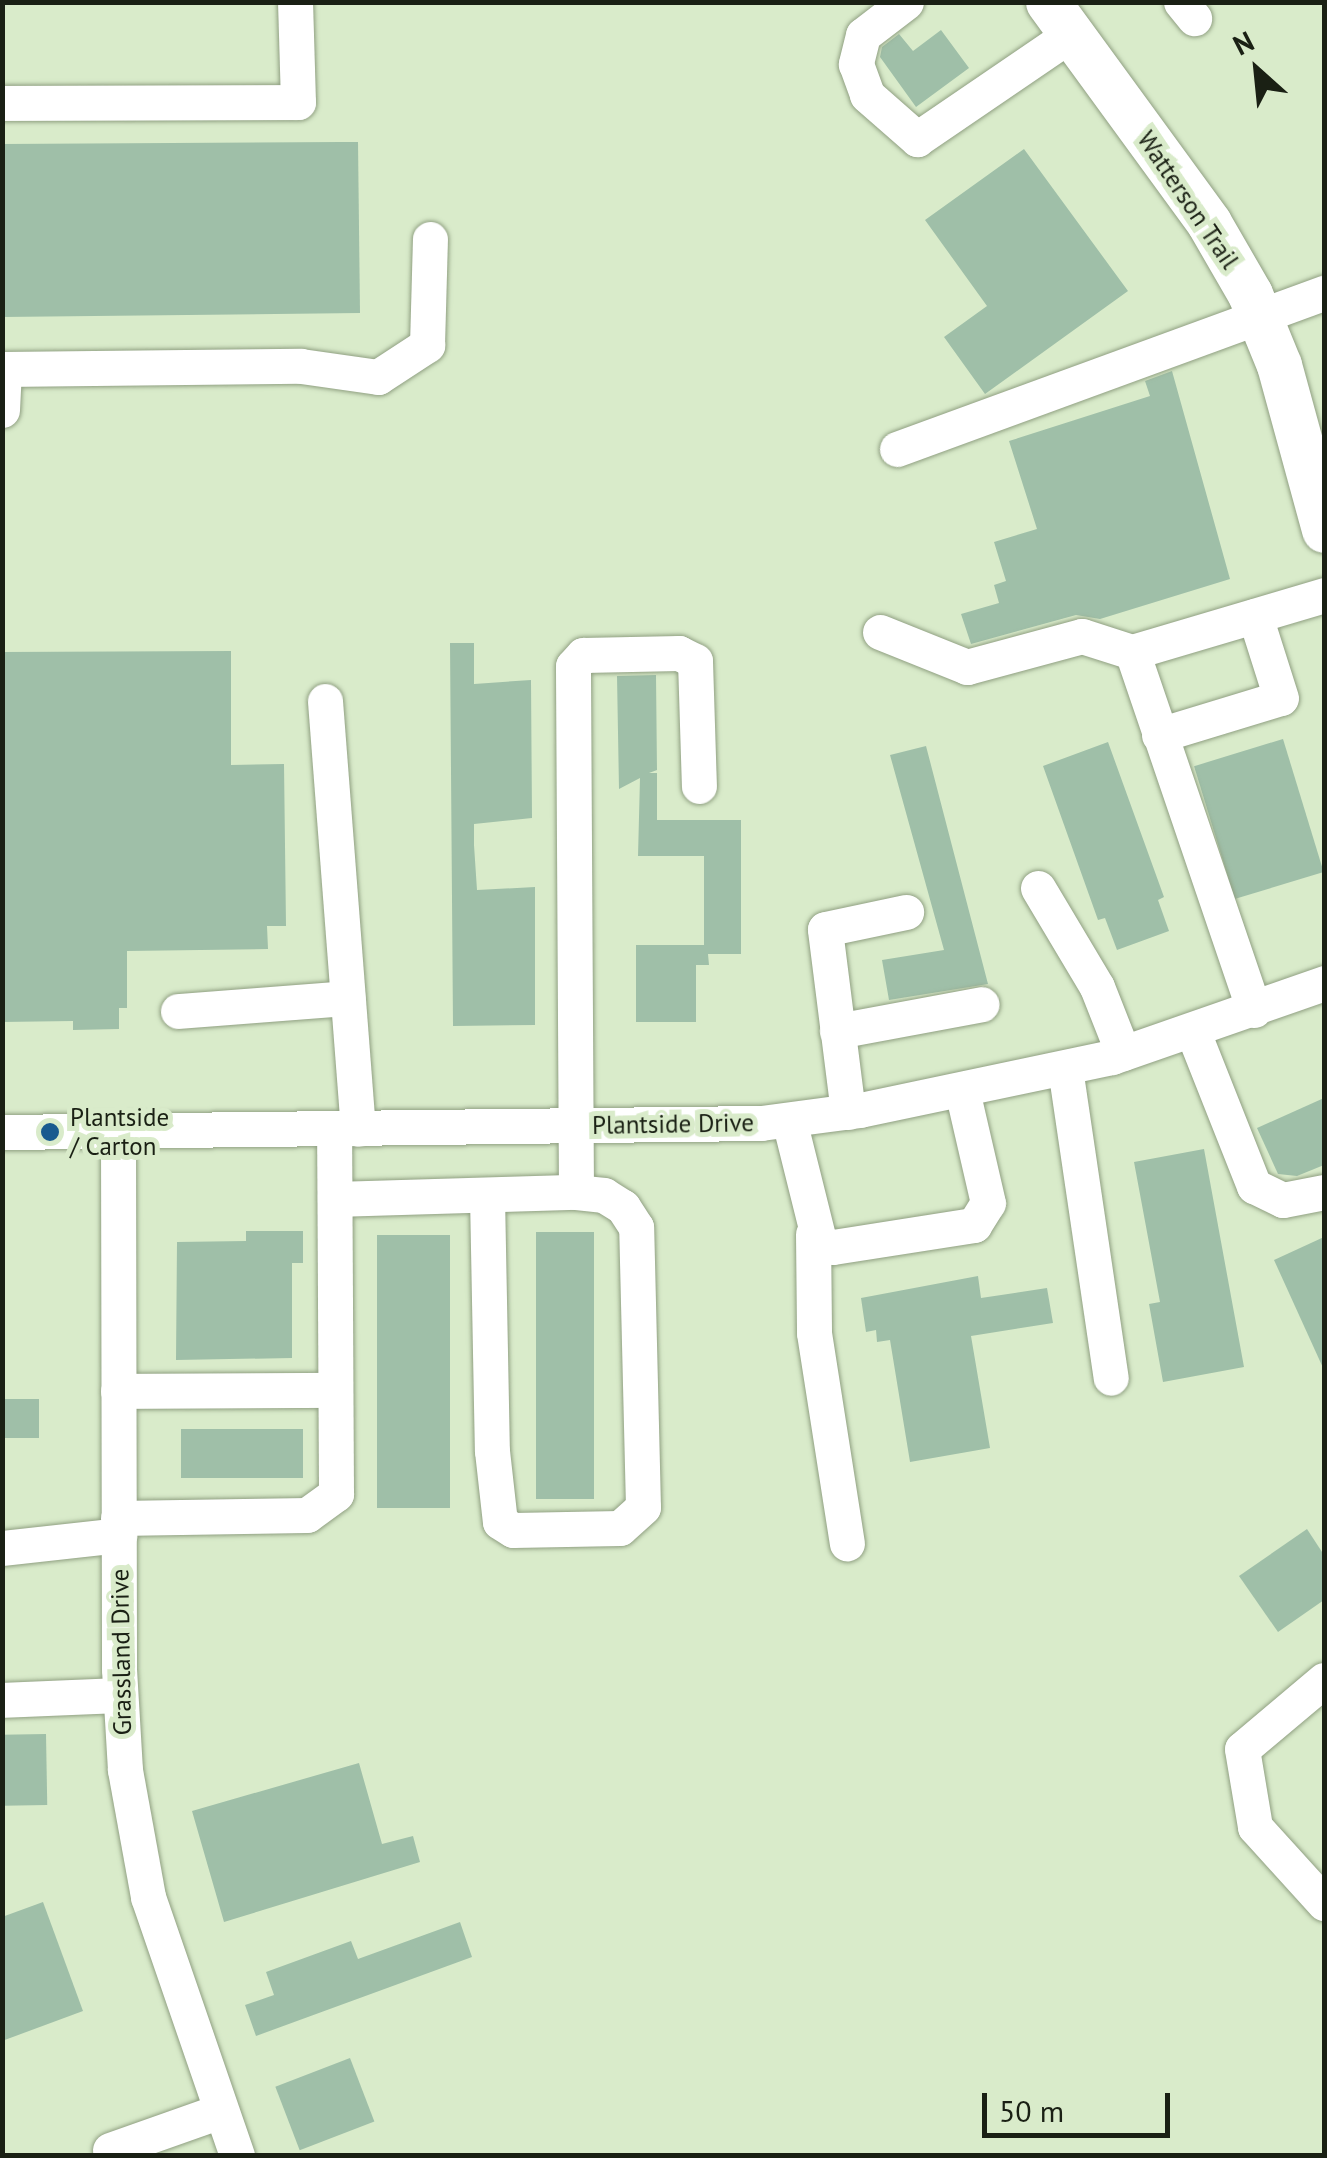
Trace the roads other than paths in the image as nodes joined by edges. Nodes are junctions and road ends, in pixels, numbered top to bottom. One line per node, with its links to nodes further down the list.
1 (296, 2): 4 (street)
2 (906, 2): 3 (street)
3 (1060, 18): 7 (main road, Watterson Trail)
4 (2, 103)
5 (430, 238): 8 (street)
6 (1324, 293): 7 (street)
7 (1261, 320): 10 (street); 11 (main road, Watterson Trail)
8 (3, 369): 9 (street)
9 (2, 410)
10 (897, 450)
11 (1324, 530)
12 (1324, 595): 13 (street)
13 (1255, 616): 15 (street); 17 (street)
14 (880, 632): 15 (street)
15 (1132, 652): 17 (street)
16 (325, 701): 22 (street)
17 (1159, 734): 24 (street)
18 (700, 786): 33 (street)
19 (1038, 888): 28 (street)
20 (906, 912): 26 (street)
21 (1324, 983): 24 (street, Plantside Drive)
22 (348, 998): 25 (street); 34 (street)
23 (982, 1004): 26 (street)
24 (1254, 1010): 27 (street, Plantside Drive)
25 (178, 1011)
26 (838, 1031): 31 (street)
27 (1194, 1032): 28 (street, Plantside Drive); 38 (street)
28 (1123, 1053): 29 (street, Plantside Drive)
29 (1065, 1068): 30 (street, Plantside Drive); 42 (street)
30 (962, 1090): 31 (street, Plantside Drive); 41 (street)
31 (848, 1112): 32 (street, Plantside Drive)
32 (789, 1120): 33 (street, Plantside Drive); 41 (street)
33 (576, 1126): 34 (street, Plantside Drive); 37 (street)
34 (346, 1129): 35 (street, Plantside Drive); 40 (street)
35 (118, 1131): 36 (street, Plantside Drive); 44 (street, Grassland Drive)
36 (2, 1132)
37 (576, 1192): 39 (street); 39 (street)
38 (1324, 1192)
39 (487, 1196): 40 (street)
40 (334, 1199): 43 (street)
41 (813, 1234): 46 (street)
42 (1111, 1378)
43 (335, 1390): 44 (street); 45 (street)
44 (118, 1391): 45 (street, Grassland Drive)
45 (119, 1526): 47 (street); 49 (street, Grassland Drive)
46 (847, 1543)
47 (2, 1548)
48 (1324, 1680): 51 (street)
49 (120, 1695): 50 (street); 52 (street, Grassland Drive)
50 (2, 1700)
51 (1324, 1903)
52 (220, 2111): 53 (street); 54 (street, Grassland Drive)
53 (110, 2150)
54 (237, 2156)

